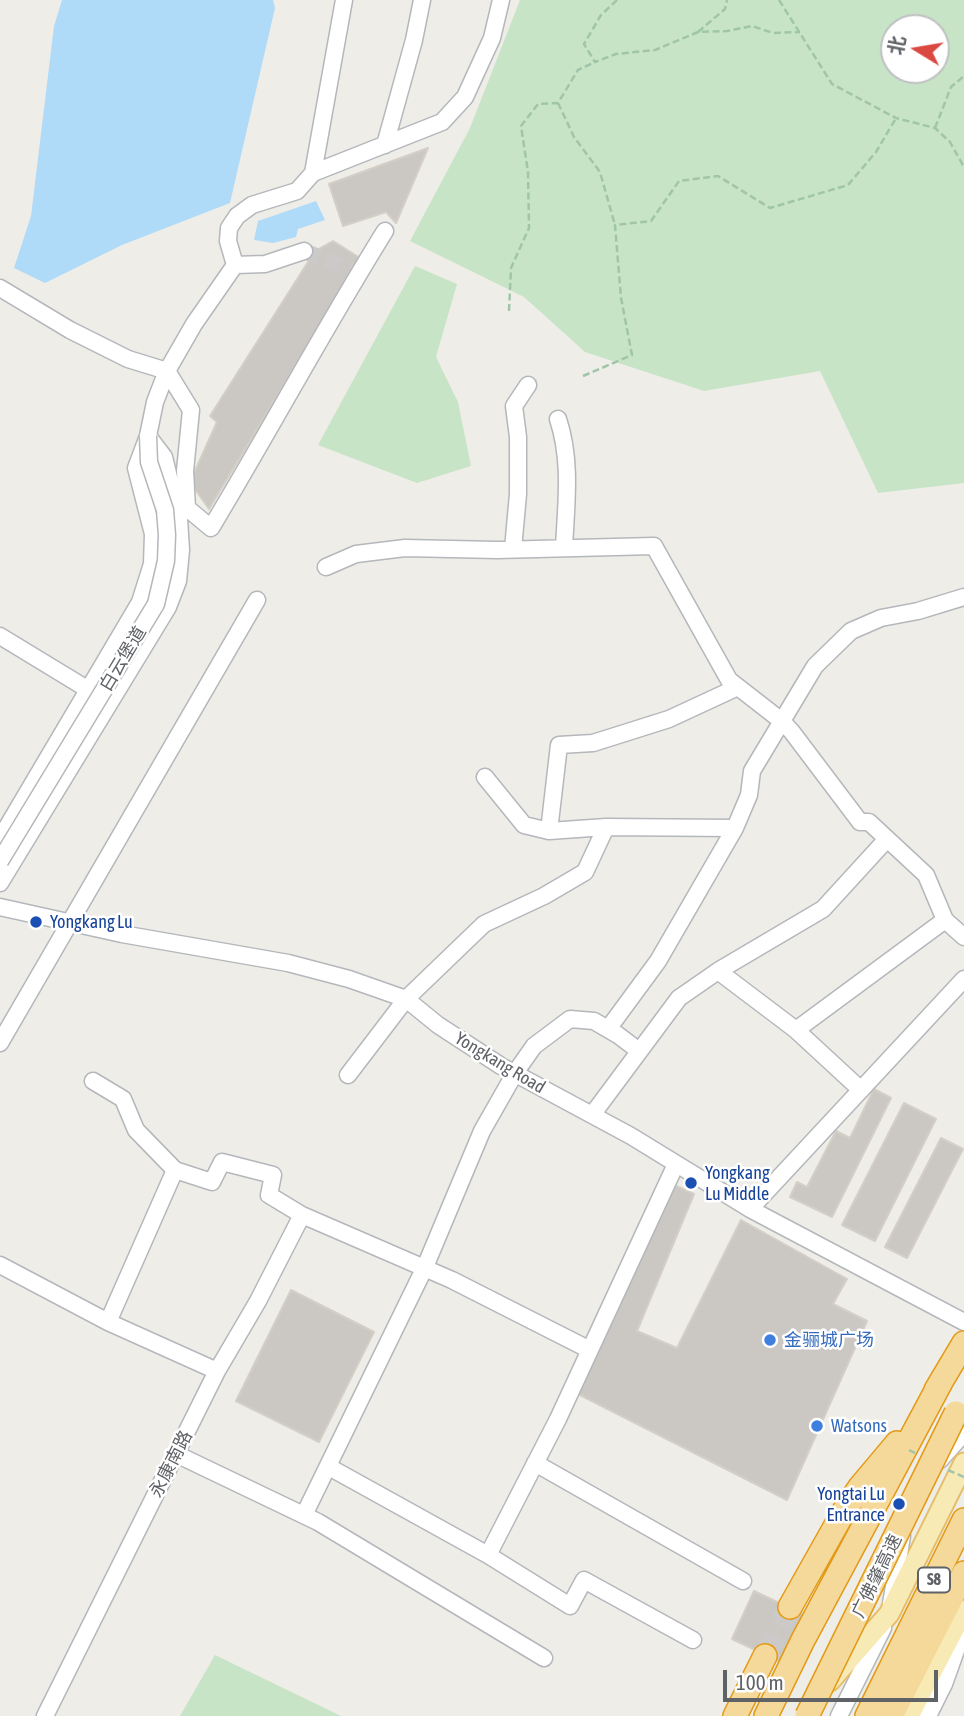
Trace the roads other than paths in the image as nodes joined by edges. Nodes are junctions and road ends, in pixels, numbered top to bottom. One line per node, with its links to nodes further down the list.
1 (344, 0): 5 (street)
2 (422, 0): 4 (street)
3 (501, 0): 4 (street)
4 (385, 145): 5 (street)
5 (313, 173): 8 (street)
6 (385, 231): 10 (street)
7 (304, 251): 8 (street)
8 (235, 265): 10 (street)
9 (0, 288): 10 (street)
10 (167, 371): 13 (street)
11 (528, 385): 15 (street)
12 (558, 419): 14 (street)
13 (148, 436): 21 (street); 22 (street); 30 (street, 白云堡道, bridge)
14 (564, 548): 15 (street); 20 (street)
15 (513, 549): 16 (street)
16 (326, 567)
17 (964, 597): 23 (street)
18 (257, 600): 34 (street)
19 (0, 636): 21 (street)
20 (738, 687): 23 (street); 27 (street)
21 (89, 690): 22 (street); 28 (street)
22 (110, 703): 31 (street)
23 (783, 722): 26 (street); 29 (street)
24 (485, 777): 27 (street)
25 (606, 827): 26 (street); 27 (street); 38 (street)
26 (735, 828): 39 (street)
27 (549, 831)
28 (0, 839)
29 (887, 839): 33 (street); 36 (street)
30 (0, 861)
31 (0, 883)
32 (0, 907): 34 (street, Yongkang Road)
33 (946, 920): 35 (street); 40 (street)
34 (69, 922): 38 (street, Yongkang Road); 41 (street)
35 (964, 937)
36 (718, 971): 40 (street); 42 (street)
37 (964, 979): 46 (street)
38 (406, 999): 43 (street, Yongkang Road); 44 (street)
39 (608, 1029): 42 (street); 43 (street)
40 (796, 1030): 46 (street)
41 (0, 1043)
42 (639, 1051): 47 (street)
43 (515, 1073): 47 (street, Yongkang Road); 53 (street)
44 (348, 1075)
45 (93, 1081): 49 (street)
46 (861, 1090): 50 (street)
47 (592, 1115): 48 (street, Yongkang Road)
48 (676, 1164): 50 (street, Yongkang Road); 57 (street)
49 (175, 1170): 51 (street); 54 (street)
50 (750, 1209): 55 (street, Yongkang Road)
51 (302, 1215): 53 (street); 58 (street, 永康南路)
52 (0, 1265): 54 (street)
53 (425, 1266): 57 (street); 65 (street)
54 (108, 1322): 58 (street)
55 (964, 1322)
56 (964, 1343): 59 (highway)
57 (590, 1350): 63 (street)
58 (217, 1371): 62 (street, 永康南路)
59 (943, 1378): 71 (highway); 80 (highway)
60 (964, 1397): 82 (highway, 广佛肇高速, bridge)
61 (964, 1433): 73 (street)
62 (176, 1454): 66 (street); 78 (street, 永康南路)
63 (535, 1463): 68 (street); 70 (street)
64 (964, 1463): 73 (main road)
65 (329, 1467): 66 (street); 68 (street)
66 (304, 1516): 77 (street)
67 (964, 1520): 84 (highway, S8)
68 (488, 1555): 75 (street)
69 (964, 1573): 85 (highway)
70 (743, 1581)
71 (790, 1607)
72 (964, 1610): 86 (main road)
73 (890, 1614): 81 (main road); 83 (street)
74 (964, 1628): 87 (street)
75 (692, 1640)
76 (765, 1657): 79 (highway)
77 (544, 1658)
78 (45, 1716)
79 (735, 1716)
80 (766, 1716)
81 (799, 1716)
82 (807, 1716)
83 (839, 1716)
84 (867, 1716)
85 (891, 1716)
86 (909, 1716)
87 (928, 1716)

